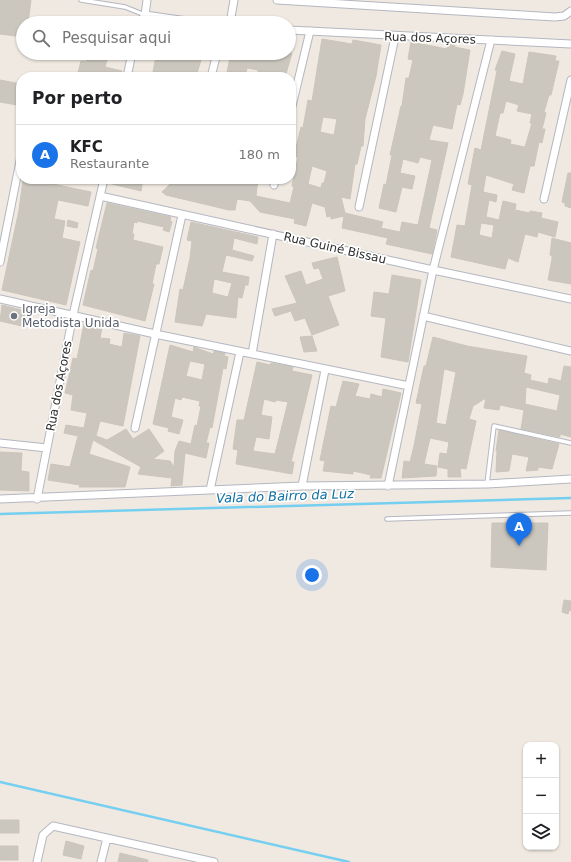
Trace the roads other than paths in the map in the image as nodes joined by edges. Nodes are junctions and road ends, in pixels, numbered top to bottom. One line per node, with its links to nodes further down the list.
1 (81, 0): 6 (lane)
2 (147, 0): 6 (street)
3 (234, 0): 8 (street)
4 (277, 0): 5 (street)
5 (571, 11)
6 (145, 15): 7 (street)
7 (152, 16)
8 (231, 16)
9 (296, 30): 10 (street, Rua dos Açores)
10 (310, 31): 11 (street, Rua dos Açores); 19 (street)
11 (395, 37): 12 (street, Rua dos Açores); 24 (street)
12 (491, 40): 13 (street, Rua dos Açores); 28 (street)
13 (571, 44)
14 (131, 60): 16 (street)
15 (215, 60): 17 (street)
16 (128, 72)
17 (212, 72)
18 (571, 80): 23 (street)
19 (296, 89)
20 (16, 181): 27 (street)
21 (103, 184): 22 (street, Rua dos Açores)
22 (100, 196): 25 (street, Rua Guiné Bissau); 31 (street, Rua dos Açores)
23 (544, 199)
24 (359, 207)
25 (182, 215): 26 (street, Rua Guiné Bissau); 33 (street)
26 (273, 234): 28 (street, Rua Guiné Bissau); 36 (street)
27 (0, 262)
28 (433, 270): 30 (street, Rua Guiné Bissau); 32 (street)
29 (0, 298): 31 (street)
30 (571, 298)
31 (73, 315): 33 (street); 42 (street, Rua dos Açores)
32 (423, 316): 34 (street); 38 (street)
33 (155, 334): 35 (street); 39 (street)
34 (571, 351)
35 (240, 352): 36 (street); 47 (street)
36 (252, 354): 37 (street)
37 (325, 370): 38 (street); 45 (street)
38 (409, 386): 46 (street)
39 (135, 428)
40 (0, 443): 42 (street)
41 (571, 443): 44 (lane)
42 (47, 448): 49 (street, Rua dos Açores)
43 (571, 479): 44 (street)
44 (487, 484): 46 (street)
45 (302, 486): 46 (street); 47 (street)
46 (388, 486)
47 (210, 490): 49 (street)
48 (0, 499): 49 (street)
49 (37, 499)
50 (571, 513): 51 (lane)
51 (387, 519)
52 (107, 838): 53 (street); 54 (street); 55 (street)
53 (200, 860): 56 (street)
54 (37, 862)
55 (102, 862)
56 (214, 862)

